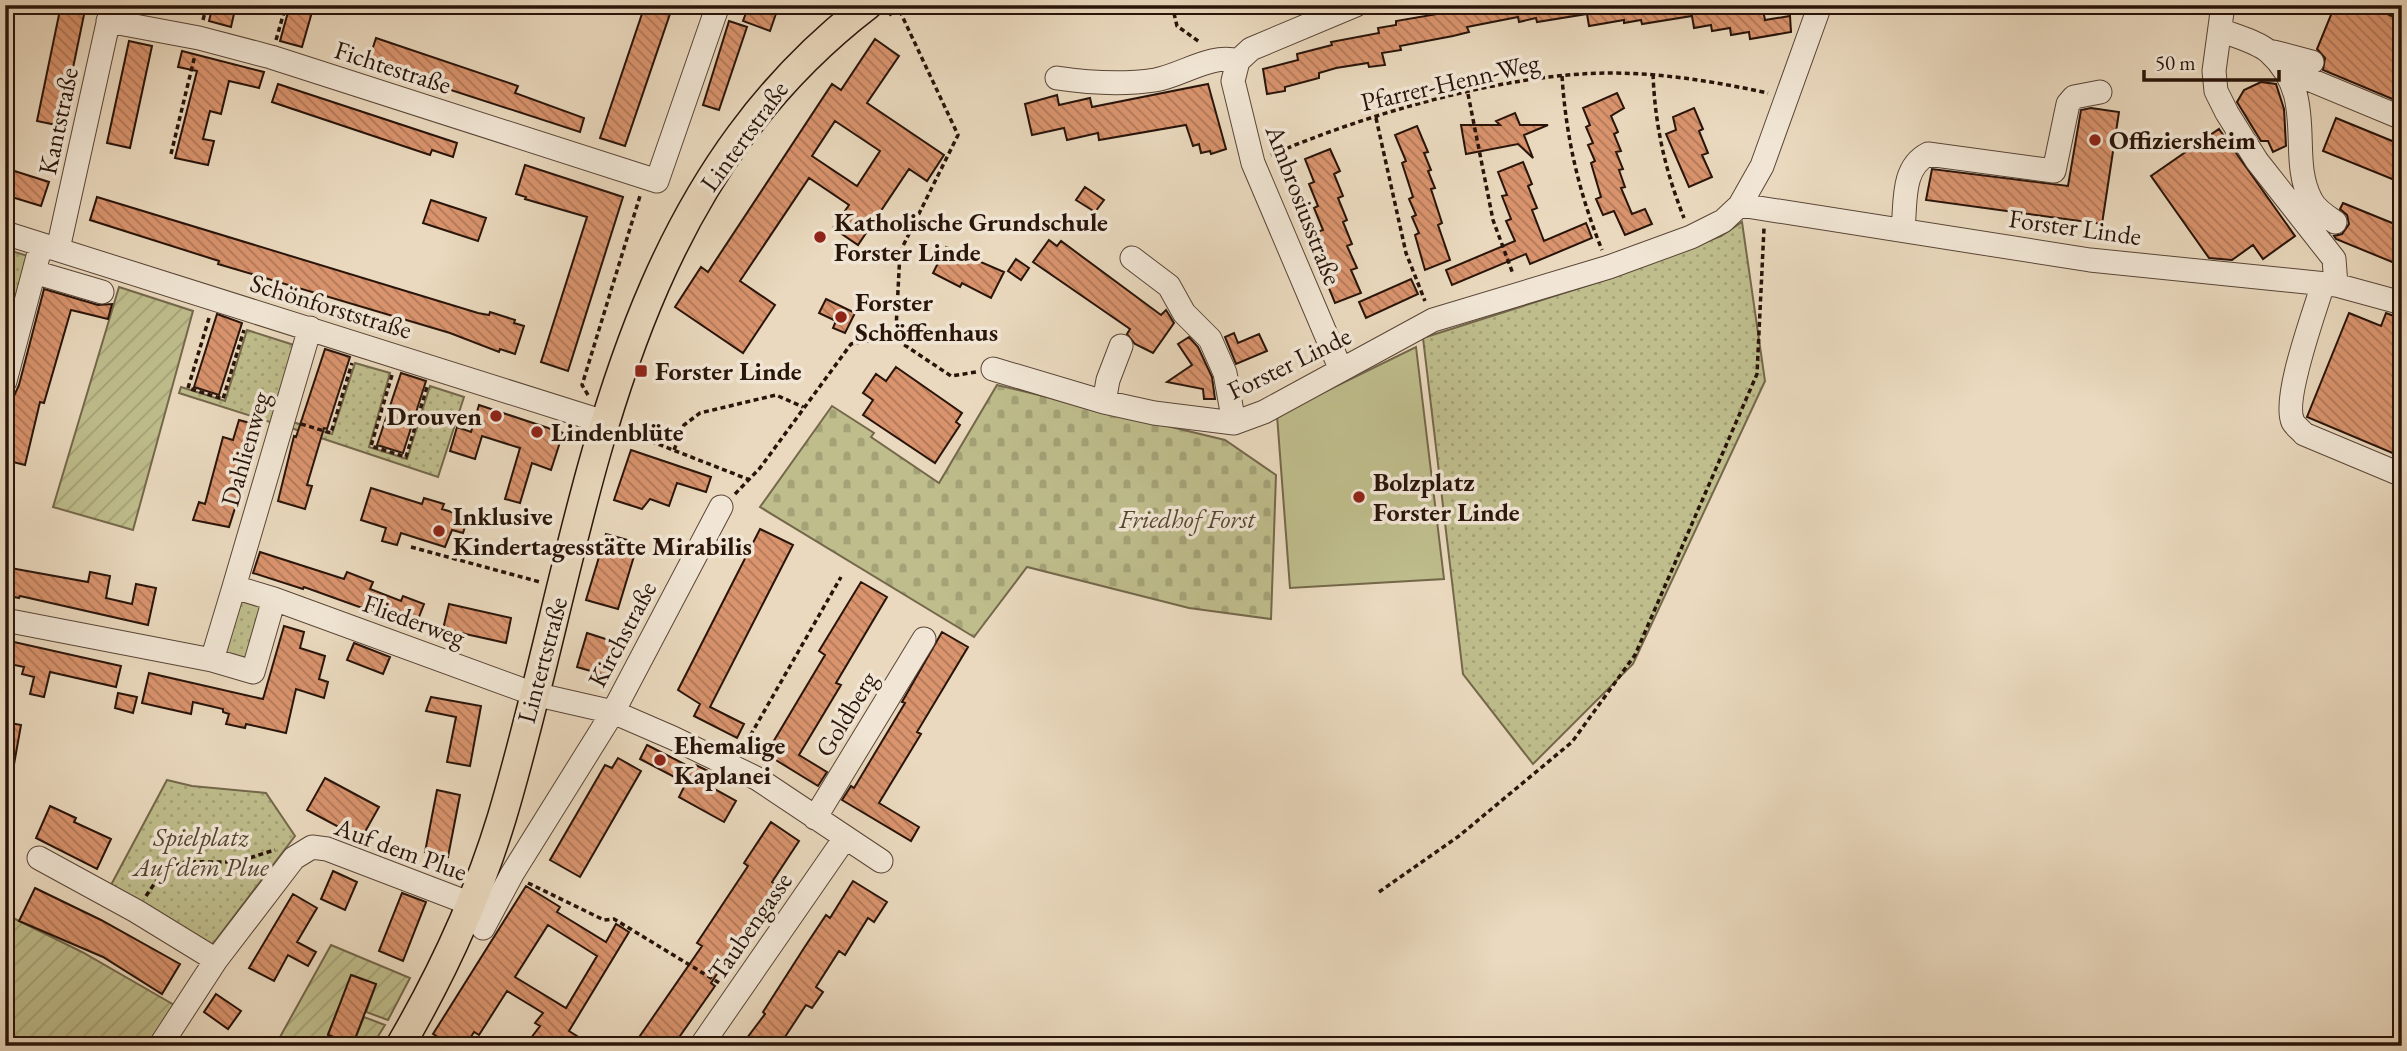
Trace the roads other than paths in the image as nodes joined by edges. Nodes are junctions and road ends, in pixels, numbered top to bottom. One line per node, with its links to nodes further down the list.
1 (718, 5): 6 (street, Fichtestraße)
2 (1356, 5): 9 (street)
3 (1820, 5): 15 (street, Forster Linde)
4 (2223, 5): 7 (street)
5 (878, 10): 32 (main road, Lintertstraße)
6 (110, 13): 19 (street, Kantstraße)
7 (2220, 30): 8 (street); 22 (street)
8 (2268, 50): 10 (street); 11 (street)
9 (1231, 59): 12 (street); 28 (street, Ambrosiusstraße)
10 (2312, 62)
11 (2284, 69): 14 (street); 16 (street)
12 (1057, 78)
13 (2100, 92): 17 (street)
14 (2402, 118)
15 (1740, 205): 17 (street, Forster Linde); 28 (street, Forster Linde)
16 (2335, 222)
17 (1903, 229): 22 (street, Forster Linde)
18 (5, 233): 19 (street, Schönforststraße)
19 (50, 247): 21 (street); 25 (street, Schönforststraße)
20 (1132, 258): 31 (street)
21 (34, 272): 23 (street); 29 (street)
22 (2330, 285): 24 (street, Forster Linde); 33 (street)
23 (102, 292)
24 (2401, 301)
25 (310, 328): 32 (street, Schönforststraße); 35 (street, Dahlienweg)
26 (1121, 346): 30 (street)
27 (993, 369): 30 (street, Forster Linde)
28 (1341, 370): 31 (street, Forster Linde)
29 (5, 381)
30 (1104, 402): 31 (street, Forster Linde)
31 (1234, 423)
32 (613, 433): 40 (main road, Lintertstraße)
33 (2402, 475)
34 (721, 507): 41 (street, Kirchstraße)
35 (234, 587): 36 (street, Fliederweg); 39 (street)
36 (274, 599): 39 (street); 40 (street, Fliederweg)
37 (5, 620): 39 (street)
38 (924, 639): 42 (street, Goldberg)
39 (212, 660)
40 (534, 694): 41 (street); 46 (main road, Lintertstraße)
41 (613, 712): 42 (street); 46 (street, Kirchstraße)
42 (816, 818): 43 (street)
43 (845, 838): 45 (street); 50 (street, Taubengasse)
44 (39, 858): 47 (street)
45 (881, 861)
46 (477, 916): 47 (street, Auf dem Plue); 49 (main road, Lintertstraße)
47 (216, 960): 48 (street, Auf dem Plue)
48 (160, 1046)
49 (401, 1046)
50 (701, 1046)

